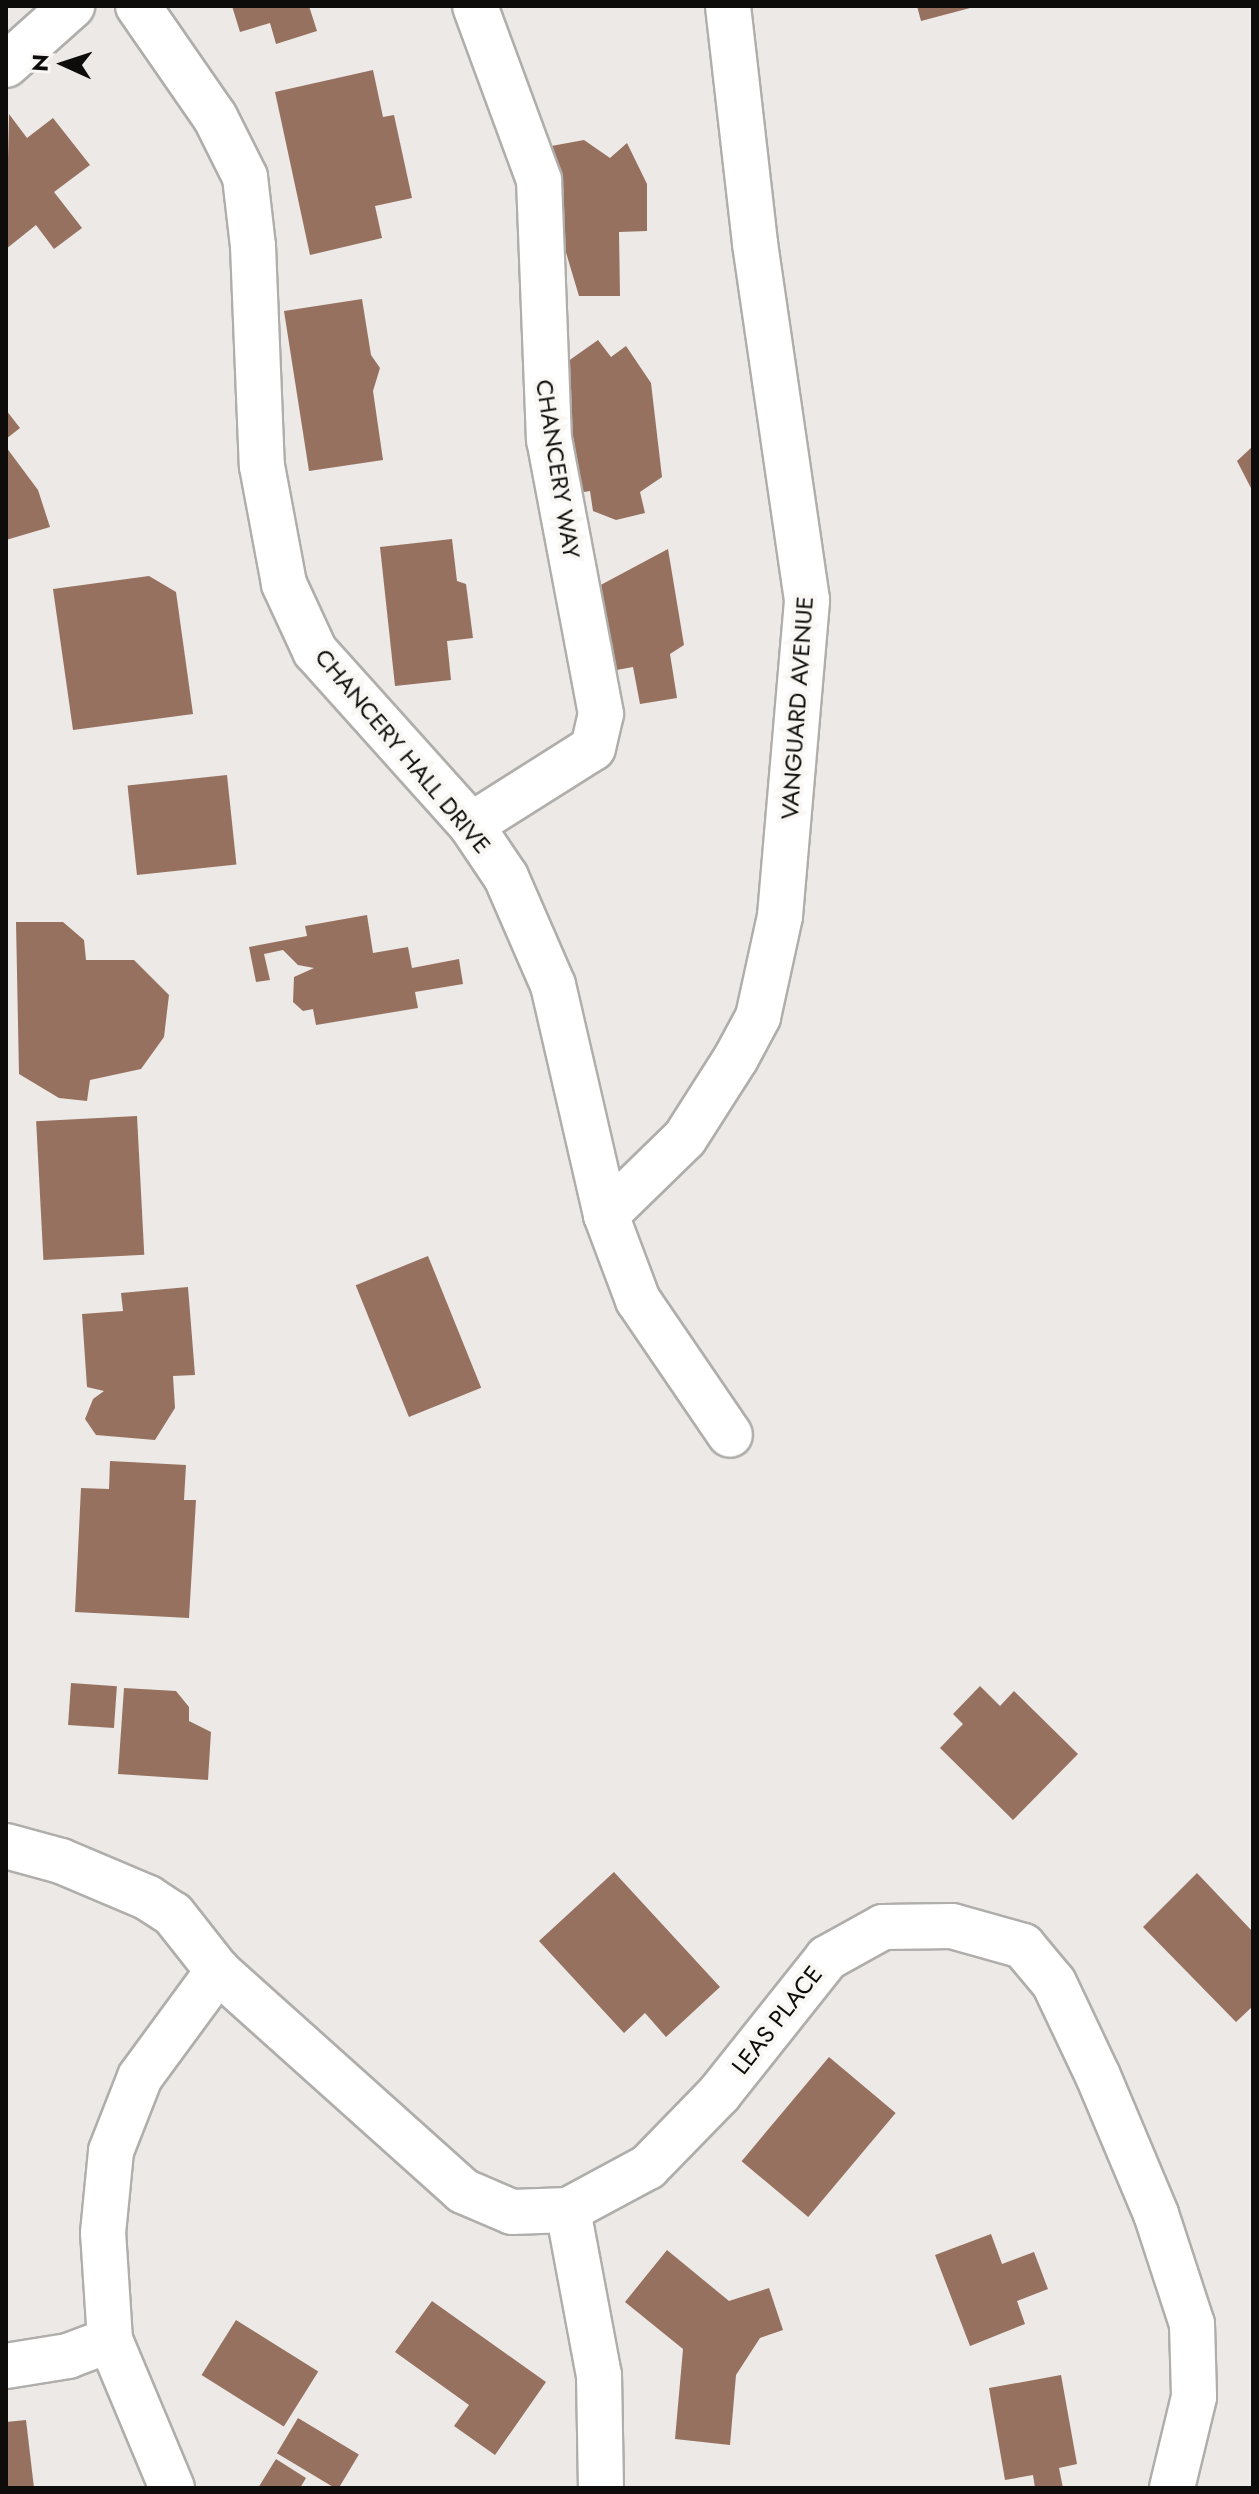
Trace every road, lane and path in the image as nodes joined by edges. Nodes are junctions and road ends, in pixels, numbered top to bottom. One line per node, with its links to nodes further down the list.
1 (72, 6): 5 (street)
2 (138, 6): 6 (street, CHANCERY HALL DRIVE)
3 (475, 6): 6 (street, CHANCERY WAY)
4 (728, 6): 7 (street, VANGUARD AVENUE)
5 (6, 65)
6 (471, 825): 7 (street, CHANCERY HALL DRIVE)
7 (606, 1215): 8 (street, CHANCERY HALL DRIVE)
8 (730, 1435)
9 (6, 1846): 10 (street, LEAS PLACE)
10 (218, 1971): 11 (street, LEAS PLACE); 12 (street)
11 (568, 2210): 15 (street); 16 (street, LEAS PLACE)
12 (110, 2340): 13 (street); 14 (street)
13 (6, 2366)
14 (172, 2488)
15 (601, 2488)
16 (1172, 2488)

